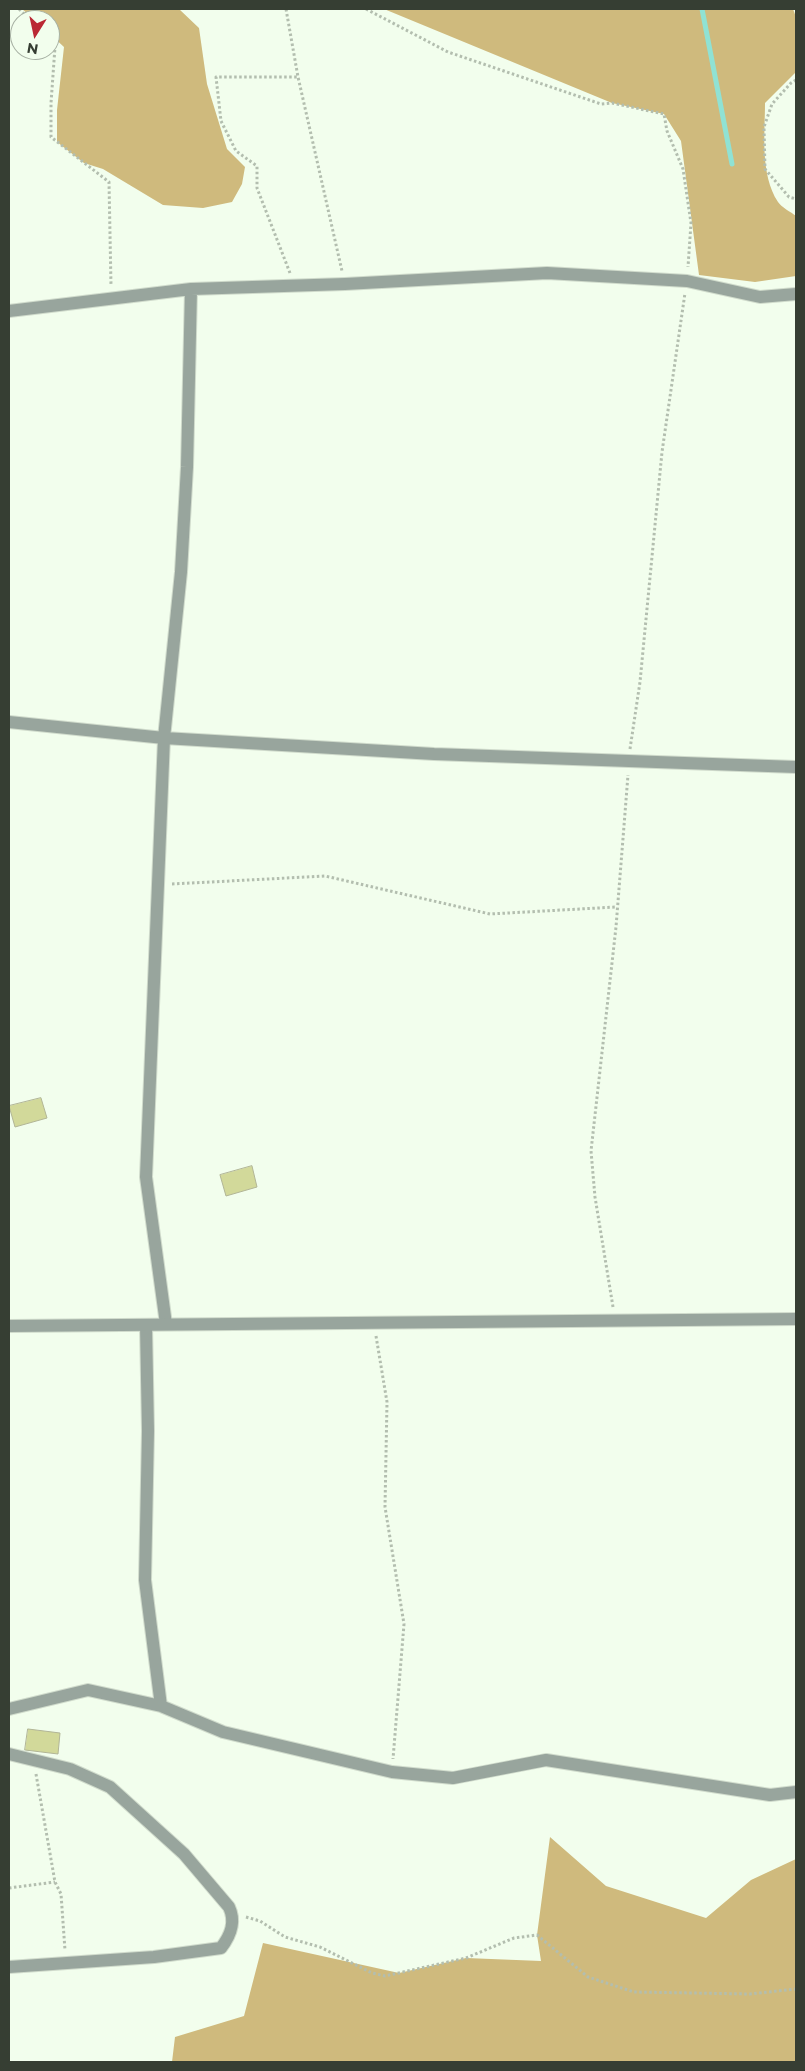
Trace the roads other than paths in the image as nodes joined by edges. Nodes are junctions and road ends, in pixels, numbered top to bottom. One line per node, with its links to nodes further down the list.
1 (192, 289): 2 (street); 3 (street); 5 (street)
2 (796, 294)
3 (9, 311)
4 (9, 722): 5 (street)
5 (164, 738): 6 (street); 8 (street)
6 (796, 767)
7 (796, 1319): 8 (street)
8 (166, 1324): 9 (street)
9 (146, 1325): 10 (street); 11 (street)
10 (9, 1326)
11 (161, 1706): 12 (street); 14 (street)
12 (9, 1709)
13 (9, 1754): 15 (street)
14 (796, 1792)
15 (9, 1967)

